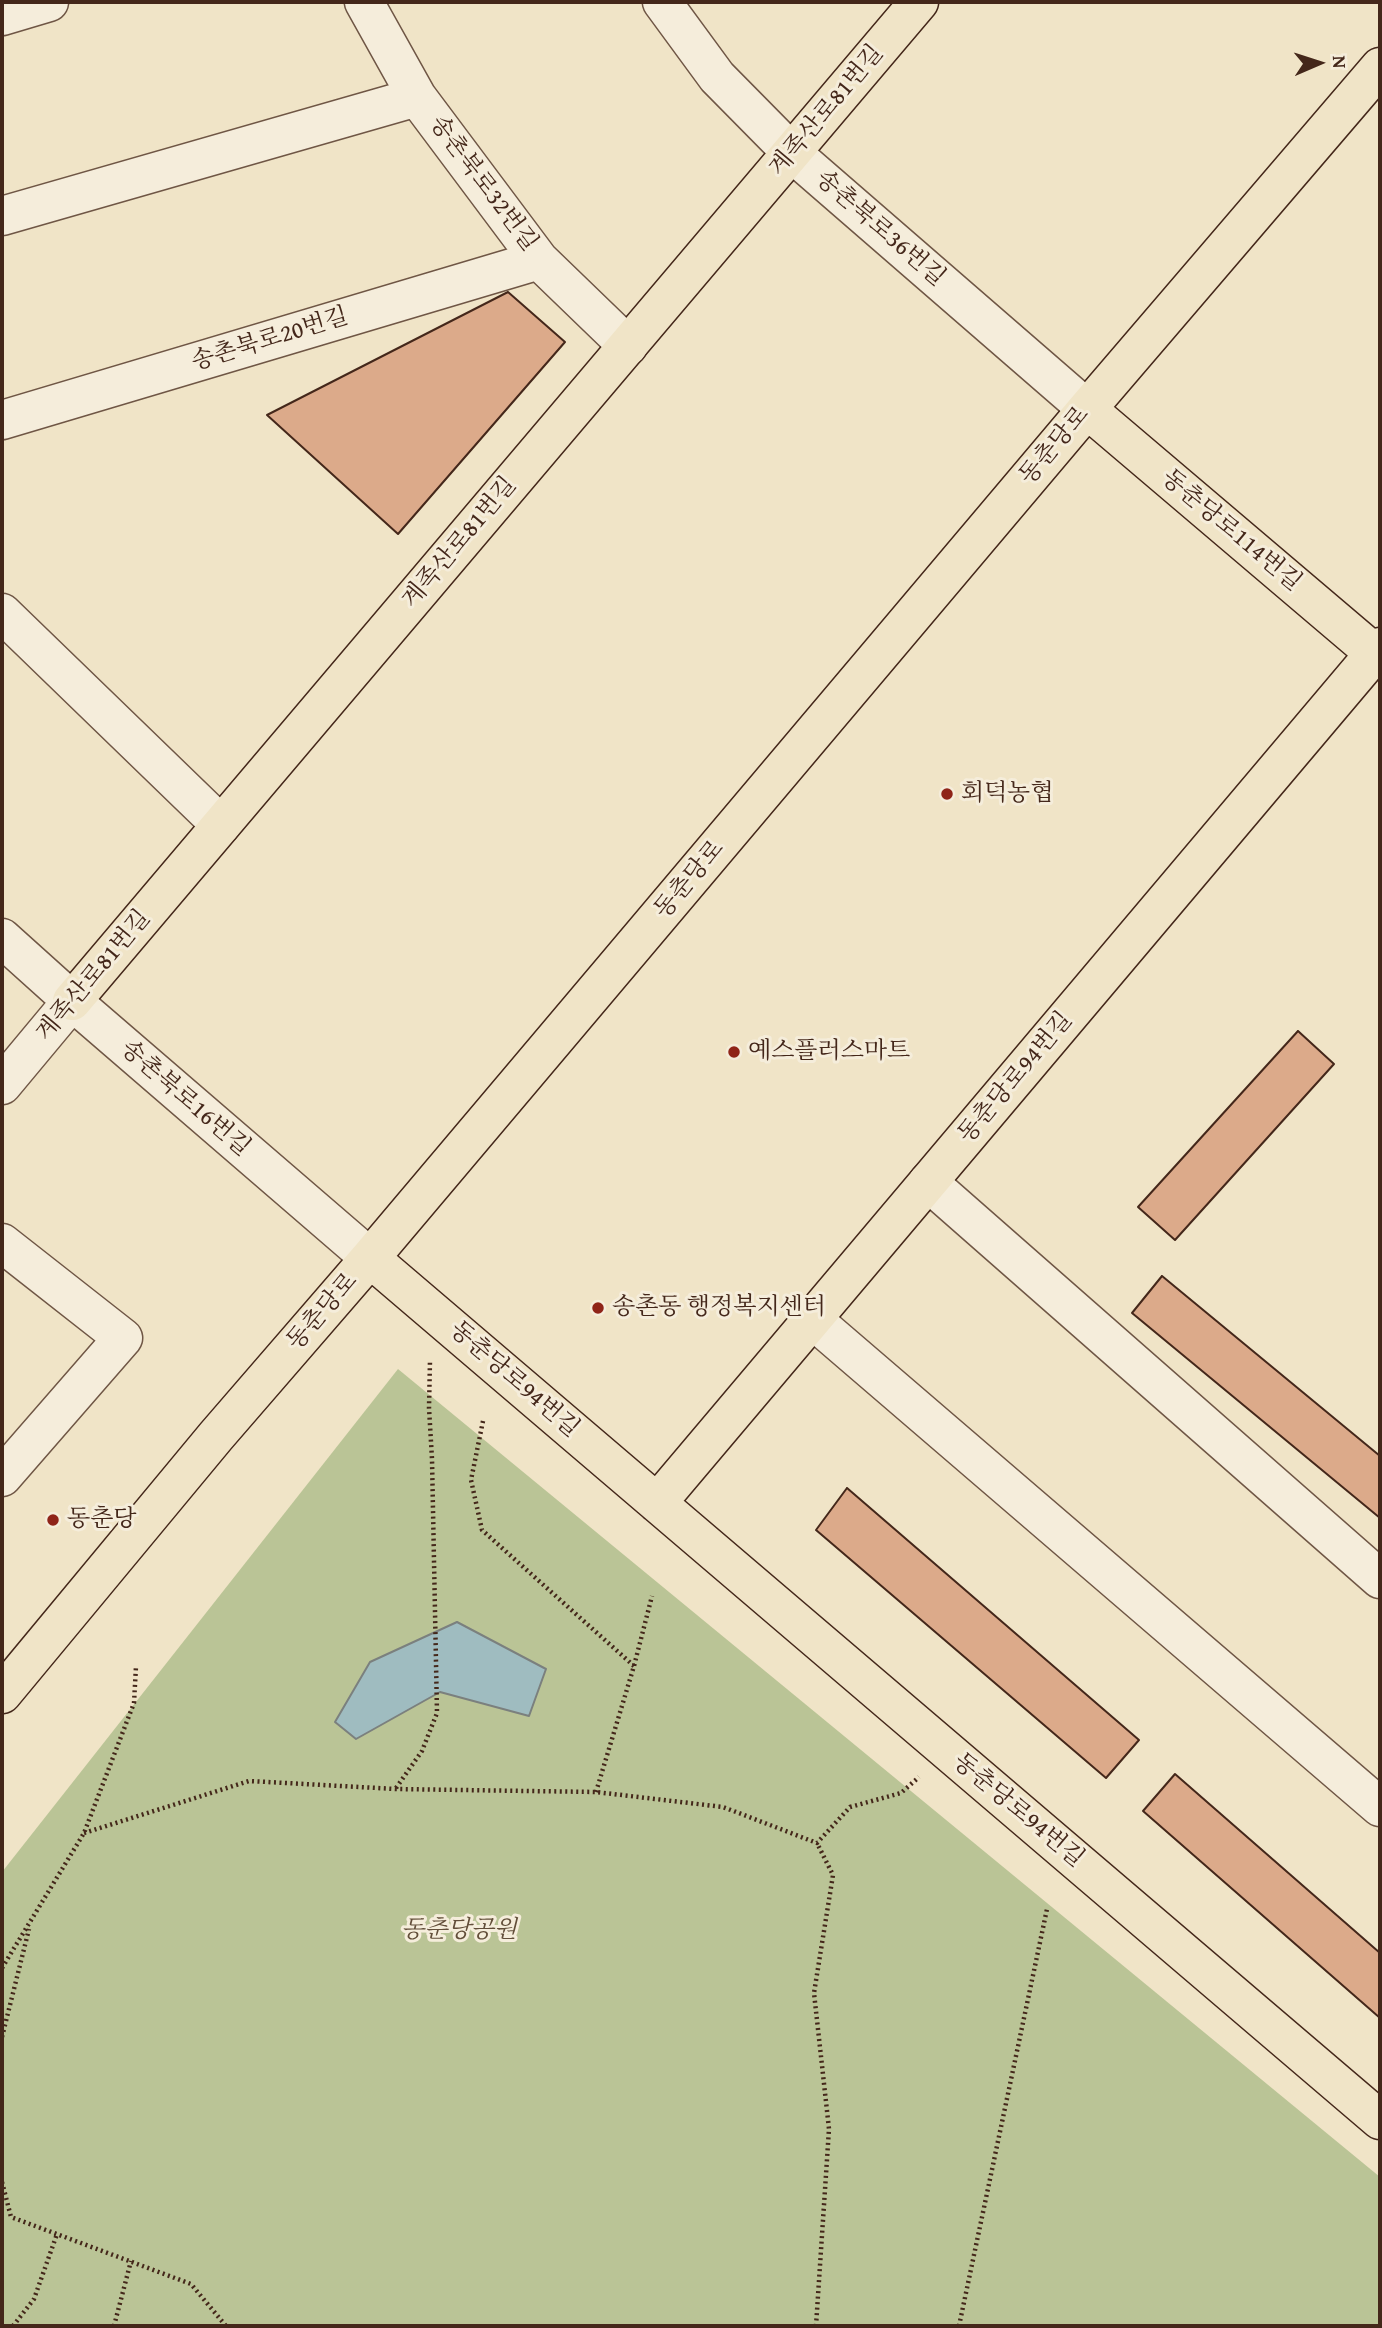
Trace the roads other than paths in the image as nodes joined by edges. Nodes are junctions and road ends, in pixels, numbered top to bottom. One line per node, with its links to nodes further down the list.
1 (49, 2): 5 (street)
2 (364, 2): 7 (street, 송촌북로32번길)
3 (662, 2): 8 (street, 송촌북로36번길)
4 (919, 2): 8 (main road, 계족산로81번길)
5 (2, 16)
6 (1380, 67): 12 (main road, 동춘당로)
7 (417, 97): 9 (street); 10 (street, 송촌북로32번길)
8 (792, 153): 11 (main road, 계족산로81번길); 12 (street, 송촌북로36번길)
9 (2, 216)
10 (539, 260): 11 (street, 송촌북로32번길); 13 (street, 송촌북로20번길)
11 (628, 346): 16 (main road, 계족산로81번길)
12 (1087, 409): 15 (main road, 동춘당로114번길); 22 (main road, 동춘당로)
13 (2, 420)
14 (2, 613): 16 (street)
15 (1378, 653): 20 (main road, 동춘당로94번길)
16 (221, 825): 18 (main road, 계족산로81번길)
17 (2, 938): 18 (street, 송촌북로16번길)
18 (72, 1001): 19 (street, 계족산로81번길); 22 (street, 송촌북로16번길)
19 (2, 1085)
20 (928, 1182): 23 (main road, 동춘당로94번길); 26 (street)
21 (2, 1243): 24 (street)
22 (370, 1258): 25 (main road, 동춘당로94번길); 27 (main road, 동춘당로)
23 (812, 1319): 25 (main road, 동춘당로94번길); 28 (street)
24 (2, 1477)
25 (657, 1503): 29 (main road, 동춘당로94번길)
26 (1380, 1579)
27 (2, 1694)
28 (1380, 1807)
29 (1380, 2120)

